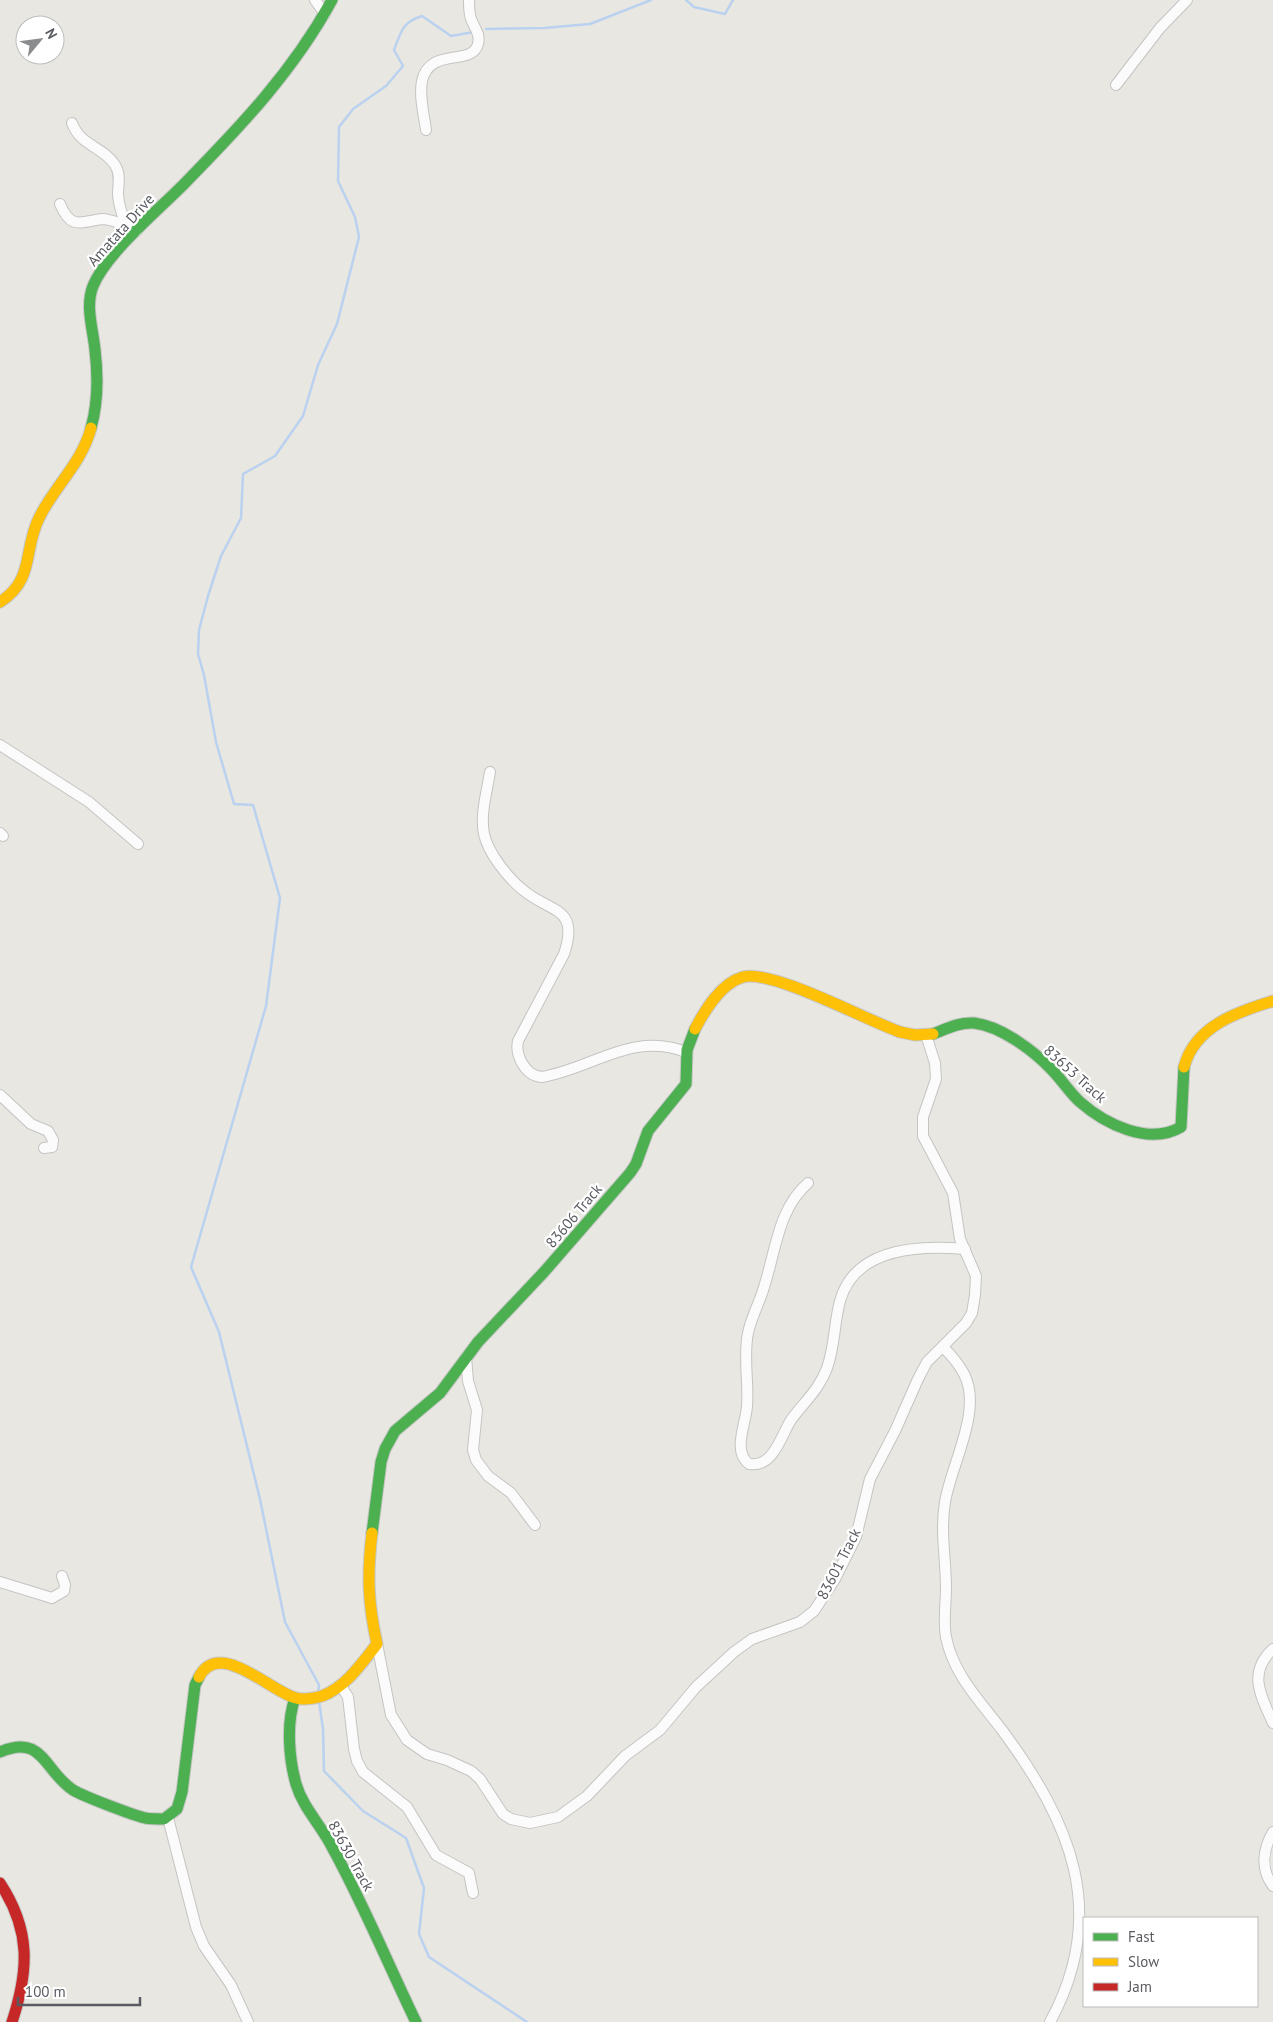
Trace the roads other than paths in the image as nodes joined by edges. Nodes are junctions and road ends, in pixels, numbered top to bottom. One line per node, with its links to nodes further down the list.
1 (315, 0): 6 (street)
2 (332, 0): 3 (street); 6 (street, Amatata Drive)
3 (339, 0)
4 (469, 0): 9 (street)
5 (1187, 0): 7 (street)
6 (325, 14): 12 (street, Amatata Drive)
7 (1116, 85)
8 (72, 122): 11 (street)
9 (426, 130)
10 (60, 204): 11 (street)
11 (126, 225): 12 (street)
12 (137, 231): 13 (street, Amatata Drive)
13 (0, 602)
14 (0, 745): 16 (street)
15 (490, 772): 19 (street)
16 (138, 844)
17 (1273, 1001): 18 (street, 83653 Track)
18 (926, 1035): 19 (street, 83606 Track); 23 (street, 83601 Track)
19 (686, 1052): 25 (street, 83606 Track)
20 (0, 1095): 21 (street)
21 (44, 1148)
22 (808, 1183): 23 (street)
23 (965, 1249): 24 (street, 83601 Track)
24 (944, 1347): 29 (street, 83601 Track); 43 (street)
25 (466, 1357): 26 (street); 29 (street, 83606 Track)
26 (535, 1525)
27 (62, 1576): 28 (street)
28 (0, 1582)
29 (377, 1644): 31 (street)
30 (1273, 1649): 33 (street)
31 (341, 1686): 32 (street); 39 (street)
32 (295, 1698): 35 (street); 42 (street, 83630 Track)
33 (1273, 1723)
34 (0, 1752): 35 (street)
35 (168, 1818): 41 (street)
36 (1273, 1832): 38 (street)
37 (0, 1883): 40 (street)
38 (1273, 1886)
39 (473, 1893)
40 (12, 2022)
41 (248, 2022)
42 (416, 2022)
43 (1050, 2022)

